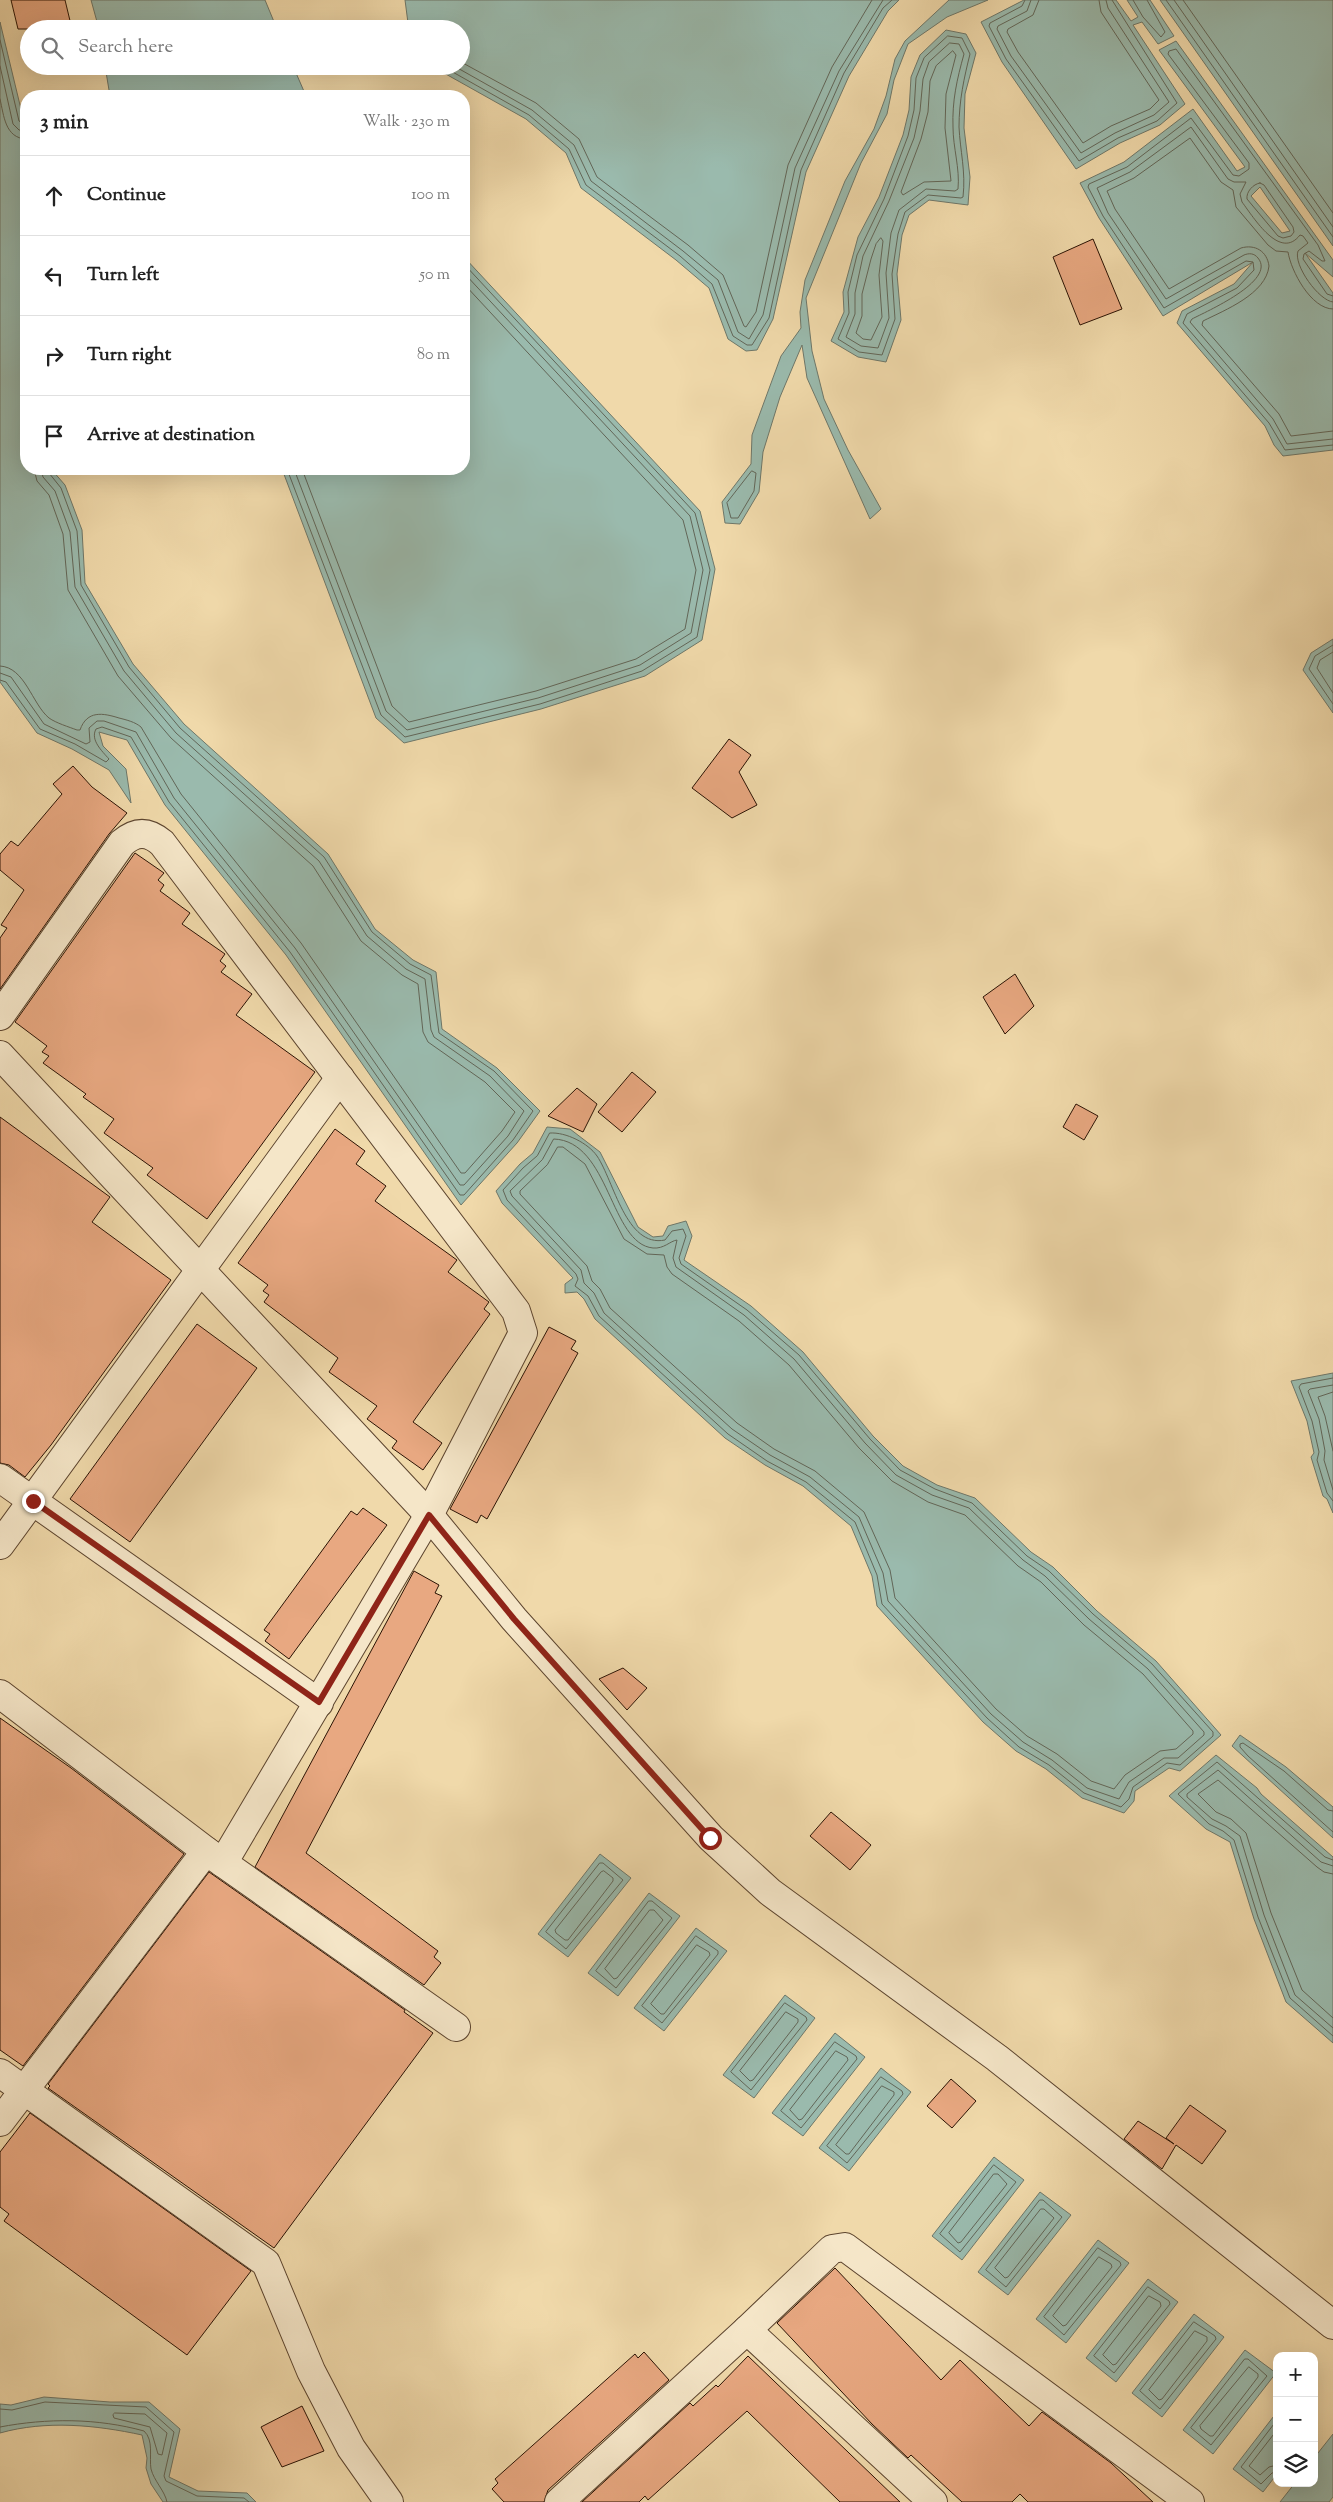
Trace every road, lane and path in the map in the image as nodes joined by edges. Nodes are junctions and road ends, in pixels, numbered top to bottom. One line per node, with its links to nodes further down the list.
1 (0, 1016): 3 (street)
2 (0, 1054): 4 (street)
3 (340, 1078): 4 (street); 7 (street)
4 (201, 1269): 6 (street); 7 (street)
5 (0, 1478): 6 (street)
6 (33, 1501): 8 (street); 10 (street)
7 (429, 1515): 10 (street); 16 (street)
8 (0, 1545)
9 (0, 1694): 11 (street)
10 (319, 1702): 11 (street)
11 (215, 1857): 12 (street); 14 (street)
12 (456, 2027)
13 (0, 2073): 14 (street)
14 (24, 2090): 15 (street); 18 (street)
15 (0, 2122)
16 (1333, 2325)
17 (747, 2330): 19 (street); 20 (street); 21 (street)
18 (389, 2502)
19 (559, 2502)
20 (933, 2502)
21 (1190, 2502)

